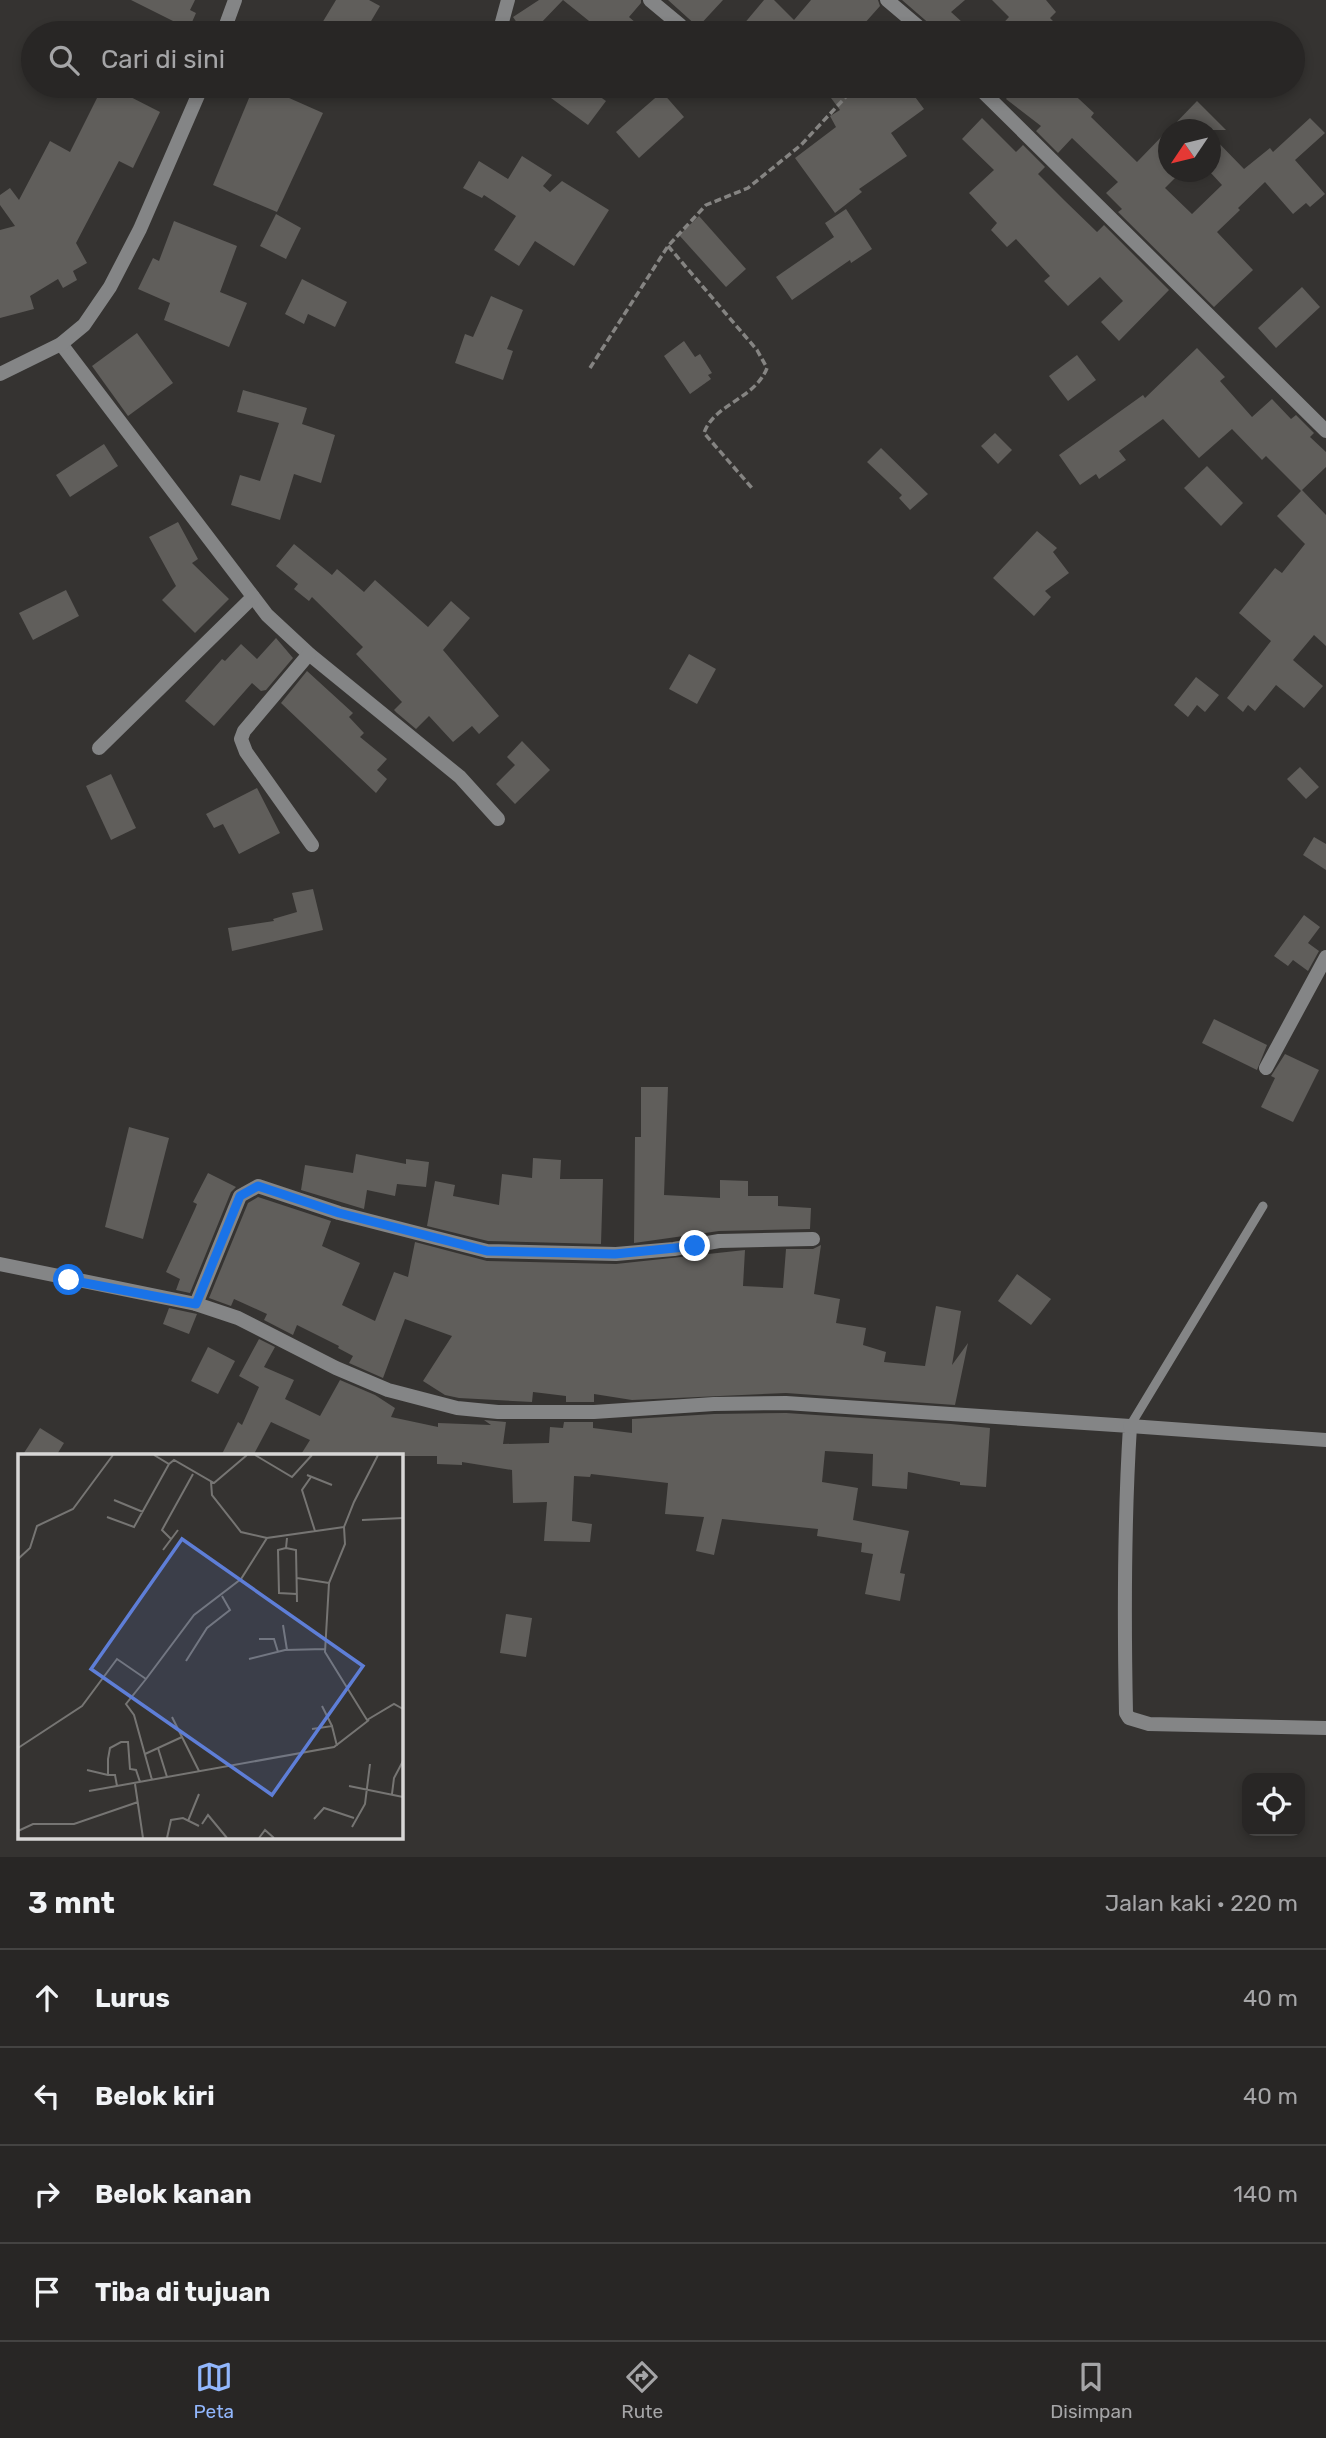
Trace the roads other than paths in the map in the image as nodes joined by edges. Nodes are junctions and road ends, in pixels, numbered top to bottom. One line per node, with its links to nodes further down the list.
1 (235, 0): 5 (street)
2 (508, 0): 6 (street)
3 (650, 0): 7 (street)
4 (887, 0): 8 (street)
5 (227, 21)
6 (502, 21)
7 (675, 21)
8 (912, 21)
9 (197, 98): 11 (street)
10 (989, 98): 13 (street)
11 (61, 344): 12 (street); 14 (street)
12 (0, 374)
13 (1326, 430)
14 (253, 597): 15 (street); 16 (street)
15 (309, 654): 17 (street); 18 (street)
16 (99, 748)
17 (498, 819)
18 (312, 845)
19 (1326, 957): 20 (street)
20 (1266, 1068)
21 (1263, 1206): 25 (lane)
22 (813, 1239): 24 (street)
23 (0, 1264): 24 (street)
24 (196, 1304): 25 (street)
25 (1130, 1426): 26 (street); 27 (street)
26 (1326, 1440)
27 (1326, 1728)

